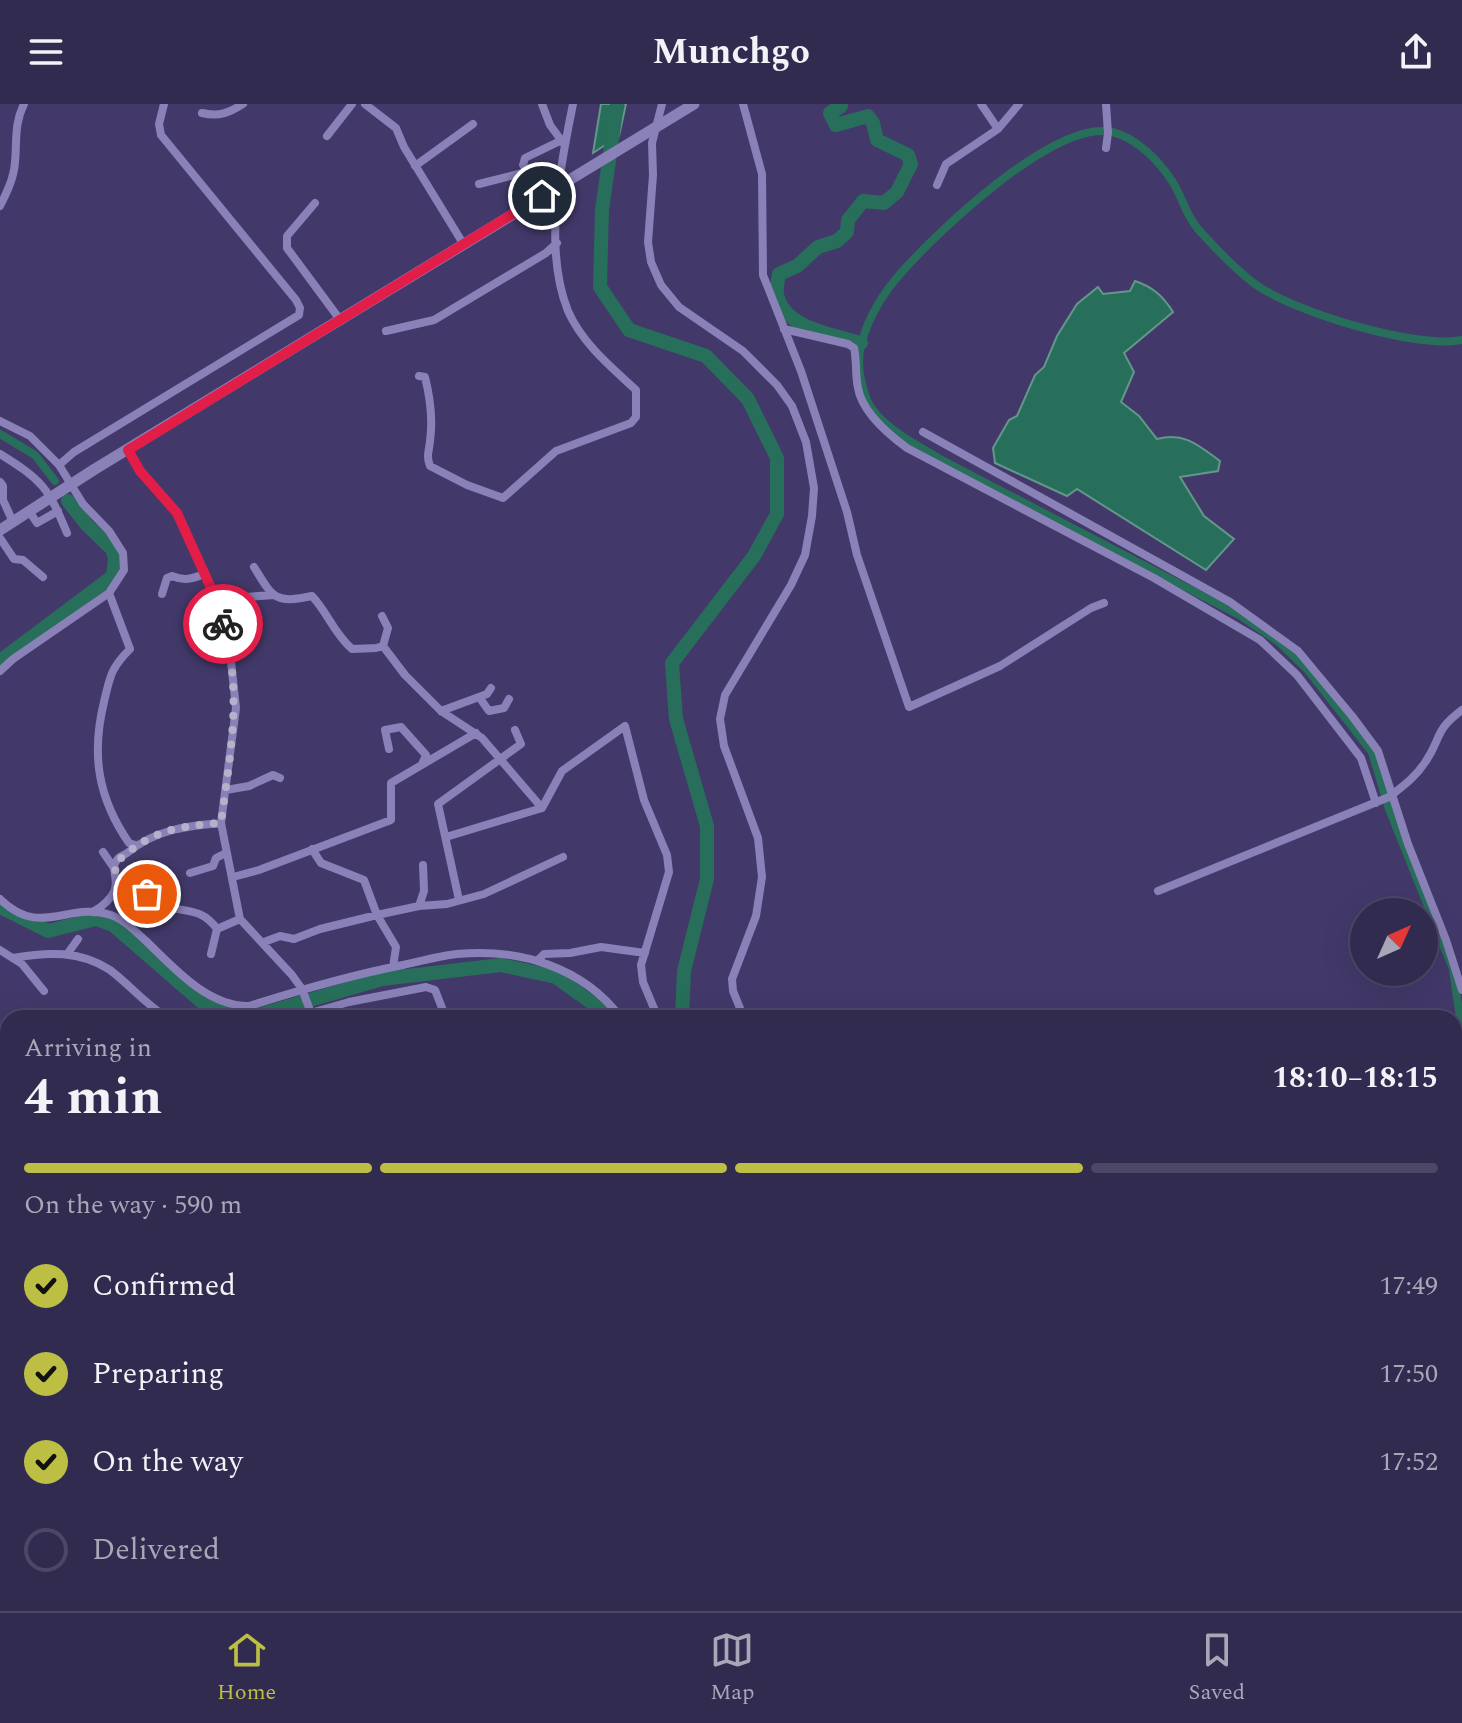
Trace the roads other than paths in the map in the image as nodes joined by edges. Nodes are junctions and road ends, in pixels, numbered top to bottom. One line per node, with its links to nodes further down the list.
1 (24, 104): 28 (street)
2 (164, 104): 39 (street)
3 (243, 104): 14 (street)
4 (352, 104): 18 (street)
5 (365, 104): 21 (street)
6 (542, 104): 19 (street)
7 (573, 104): 19 (street)
8 (662, 104): 16 (street)
9 (694, 104): 16 (main road)
10 (743, 104): 32 (street)
11 (981, 104): 17 (street)
12 (1019, 104): 17 (street)
13 (1106, 104): 20 (street)
14 (202, 113)
15 (473, 124): 21 (street)
16 (657, 127): 25 (main road); 115 (street)
17 (998, 129): 24 (street)
18 (327, 136)
19 (562, 143): 22 (street); 25 (street)
20 (1106, 148)
21 (415, 166): 30 (street)
22 (526, 172): 23 (street); 26 (street)
23 (479, 184)
24 (937, 185)
25 (557, 187): 26 (main road); 29 (street)
26 (542, 196): 30 (main road)
27 (315, 203): 31 (street)
28 (0, 206)
29 (557, 243): 33 (street); 34 (street)
30 (464, 245): 31 (main road)
31 (341, 321): 37 (main road)
32 (784, 329): 56 (street); 73 (street)
33 (386, 331)
34 (419, 376)
35 (0, 421): 39 (street)
36 (923, 432): 72 (street)
37 (128, 450): 41 (main road); 50 (street)
38 (0, 454): 42 (street)
39 (59, 465): 41 (street)
40 (0, 482): 45 (street)
41 (70, 485): 42 (main road); 52 (street)
42 (52, 496): 43 (main road); 44 (street)
43 (29, 511): 44 (street); 45 (main road)
44 (58, 511): 47 (street)
45 (13, 522): 46 (main road)
46 (0, 530)
47 (67, 533)
48 (0, 538): 51 (street)
49 (254, 567): 54 (street)
50 (204, 574): 53 (street); 55 (street)
51 (43, 577)
52 (109, 593): 59 (street); 77 (street)
53 (162, 594)
54 (274, 595): 55 (street); 58 (street)
55 (216, 599): 71 (street)
56 (1104, 603)
57 (382, 616): 58 (street)
58 (383, 646): 64 (street)
59 (0, 671)
60 (491, 688): 61 (street)
61 (479, 697): 62 (street); 64 (street)
62 (509, 699)
63 (1462, 710): 72 (street)
64 (441, 711): 66 (street)
65 (515, 730): 68 (street)
66 (476, 733): 68 (street); 69 (street)
67 (389, 749): 69 (street)
68 (501, 757): 74 (street); 76 (street)
69 (422, 765): 78 (street)
70 (280, 778): 71 (street)
71 (226, 790): 75 (street)
72 (1391, 796): 73 (street); 107 (street)
73 (1378, 802): 88 (street)
74 (542, 808): 76 (street); 101 (street)
75 (221, 823): 77 (street); 80 (street)
76 (446, 837): 90 (street)
77 (135, 845): 83 (street)
78 (312, 849): 86 (street); 94 (street)
79 (103, 852): 83 (street)
80 (226, 853): 85 (street); 86 (street)
81 (563, 857): 90 (street)
82 (423, 865): 92 (street)
83 (114, 868): 87 (street)
84 (143, 872): 91 (street)
85 (190, 873)
86 (233, 877): 95 (street)
87 (117, 879): 91 (street); 93 (street)
88 (1158, 891)
89 (0, 899): 93 (street)
90 (459, 900): 92 (street)
91 (163, 905): 96 (street)
92 (419, 906): 94 (street)
93 (93, 912): 106 (street)
94 (377, 915): 98 (street); 105 (street)
95 (240, 919): 96 (street); 98 (street)
96 (217, 929): 102 (street)
97 (78, 939): 100 (street)
98 (264, 942): 106 (street)
99 (0, 950): 103 (street)
100 (68, 953): 103 (street); 109 (street)
101 (645, 953): 104 (street); 114 (street)
102 (211, 954)
103 (13, 958): 108 (street)
104 (537, 961): 105 (street); 113 (street)
105 (393, 967): 106 (street)
106 (302, 990): 110 (street)
107 (1462, 990)
108 (44, 991)
109 (157, 1010)
110 (310, 1010)
111 (314, 1010): 112 (street)
112 (443, 1010)
113 (615, 1010)
114 (655, 1010)
115 (741, 1010)

